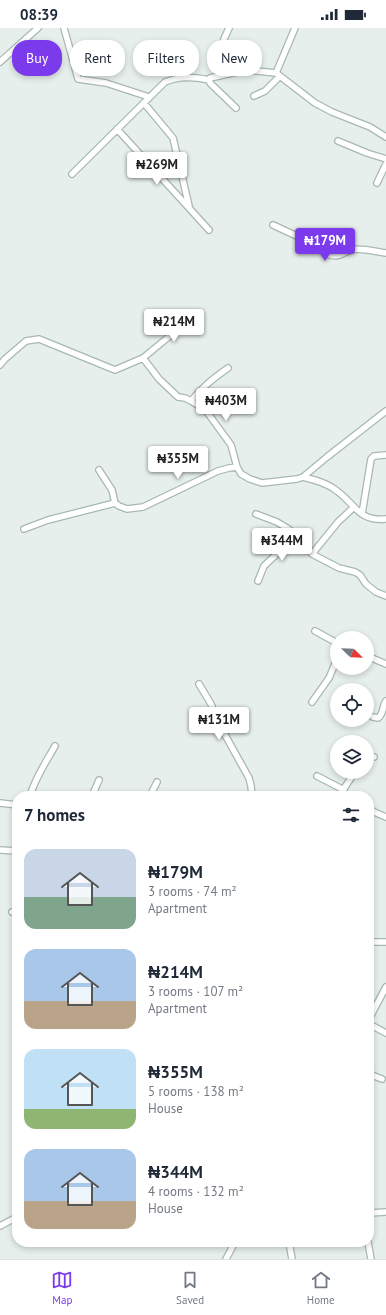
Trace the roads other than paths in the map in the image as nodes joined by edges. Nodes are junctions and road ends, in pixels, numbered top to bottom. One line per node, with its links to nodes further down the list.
1 (38, 28): 6 (street)
2 (64, 28): 12 (street)
3 (229, 28): 5 (street)
4 (295, 28): 8 (street)
5 (224, 40)
6 (0, 62)
7 (262, 72): 8 (street)
8 (278, 74): 11 (street); 16 (street)
9 (218, 76): 10 (street)
10 (209, 80): 12 (street); 14 (street)
11 (254, 96)
12 (149, 97): 13 (street)
13 (144, 103): 15 (street); 22 (street)
14 (236, 108)
15 (117, 129): 20 (street); 22 (street)
16 (386, 137)
17 (338, 141): 18 (street)
18 (386, 158)
19 (386, 164): 21 (street)
20 (72, 174)
21 (377, 183)
22 (189, 208): 24 (street)
23 (273, 225): 25 (street)
24 (209, 230)
25 (386, 253)
26 (194, 316): 27 (street)
27 (143, 358): 28 (street); 30 (street)
28 (0, 365)
29 (228, 368): 30 (street)
30 (191, 401): 33 (street)
31 (386, 412): 35 (street)
32 (386, 455): 39 (street)
33 (237, 467): 35 (street); 36 (street)
34 (99, 470): 36 (street)
35 (303, 478): 37 (street)
36 (115, 503): 41 (street)
37 (354, 507): 39 (street); 43 (street)
38 (256, 514): 42 (street)
39 (362, 514): 40 (street)
40 (386, 519)
41 (24, 529)
42 (298, 537): 43 (street); 44 (street)
43 (312, 554): 45 (street)
44 (258, 581)
45 (386, 596)
46 (315, 631): 47 (street)
47 (330, 639)
48 (374, 659): 49 (street)
49 (386, 664)
50 (330, 674): 53 (street)
51 (200, 684): 63 (street)
52 (386, 701): 54 (street)
53 (312, 702)
54 (374, 717)
55 (55, 746): 60 (street)
56 (317, 776): 64 (street)
57 (351, 779): 65 (street)
58 (99, 780): 61 (street)
59 (157, 782): 62 (street)
60 (32, 791)
61 (94, 791)
62 (152, 791)
63 (252, 791)
64 (338, 791)
65 (344, 791)
66 (0, 803): 67 (street)
67 (12, 804)
68 (374, 812): 69 (street)
69 (386, 817)
70 (0, 850): 71 (street)
71 (12, 851)
72 (374, 942): 73 (street)
73 (386, 942)
74 (386, 987): 75 (street)
75 (374, 1010)
76 (374, 1027): 77 (street)
77 (386, 1033)
78 (374, 1076): 79 (street)
79 (382, 1079)
80 (386, 1212): 81 (street)
81 (374, 1213)
82 (12, 1220): 83 (street)
83 (0, 1226)
84 (232, 1247): 87 (street)
85 (290, 1247): 88 (street)
86 (369, 1247): 89 (street)
87 (226, 1259)
88 (292, 1259)
89 (371, 1259)

